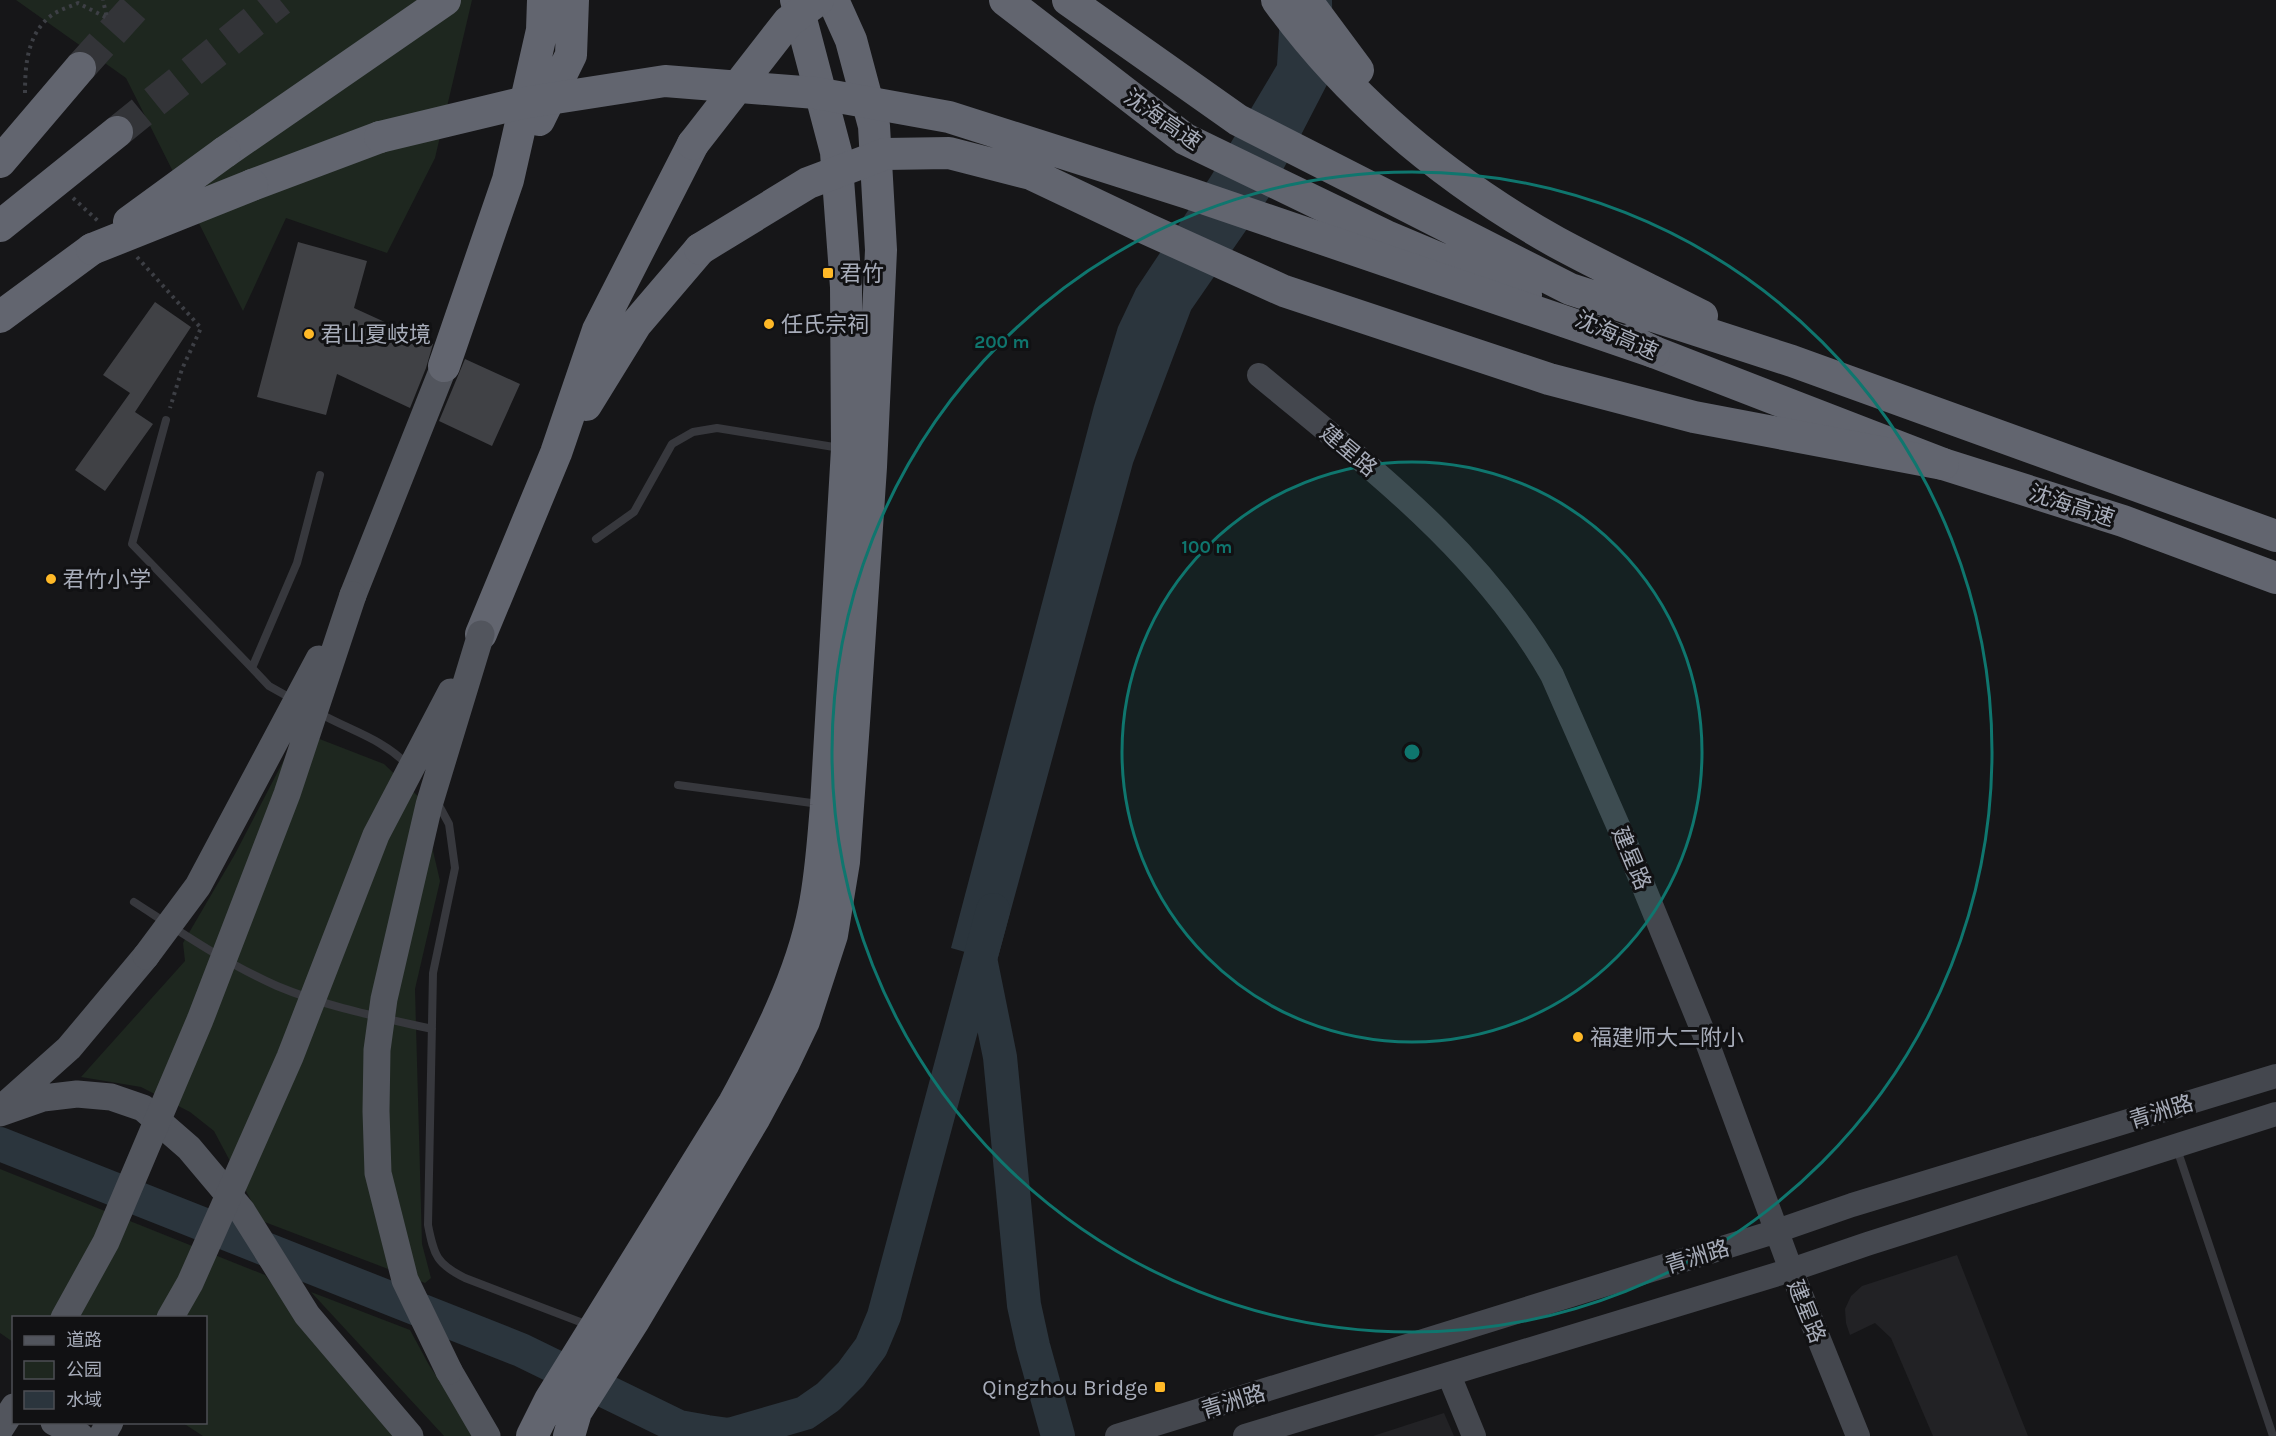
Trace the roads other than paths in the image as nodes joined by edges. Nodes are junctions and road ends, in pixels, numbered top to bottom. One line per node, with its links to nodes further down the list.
1 (543, 0): 14 (highway)
2 (573, 0): 14 (highway)
3 (796, 0): 24 (highway)
4 (818, 0): 25 (highway, bridge)
5 (833, 0): 49 (highway)
6 (1005, 0): 19 (highway, 沈海高速, bridge)
7 (1068, 0): 20 (highway, 沈海高速)
8 (1277, 0): 15 (highway)
9 (1306, 0): 15 (highway)
10 (438, 5): 17 (highway, bridge)
11 (81, 68): 13 (highway, bridge)
12 (117, 132): 16 (highway, bridge)
13 (0, 162)
14 (508, 180): 21 (highway)
15 (1460, 182): 20 (highway)
16 (0, 226)
17 (98, 238): 18 (highway); 19 (highway, bridge)
18 (0, 317)
19 (1654, 352): 26 (highway, 沈海高速, bridge)
20 (1792, 361): 28 (highway, 沈海高速)
21 (444, 366): 31 (main road)
22 (1259, 375): 44 (main road, 建星路)
23 (166, 420): 33 (lane)
24 (847, 449): 29 (lane); 37 (highway)
25 (556, 453): 26 (highway, bridge); 32 (highway)
26 (1943, 464): 30 (highway, 沈海高速)
27 (320, 475): 33 (lane)
28 (2276, 536)
29 (596, 539)
30 (2276, 578)
31 (353, 595): 41 (main road, bridge); 46 (main road, bridge)
32 (481, 634): 47 (main road, bridge); 58 (main road, bridge)
33 (252, 668): 34 (lane)
34 (420, 777)
35 (428, 784): 39 (lane)
36 (678, 785): 37 (lane)
37 (826, 805): 49 (highway)
38 (134, 902): 39 (lane)
39 (432, 1029): 49 (lane)
40 (2276, 1076): 44 (main road, 青洲路)
41 (0, 1111): 57 (main road)
42 (2276, 1114): 43 (main road, 青洲路)
43 (2176, 1145): 45 (main road, 青洲路); 64 (lane)
44 (1777, 1231): 45 (main road, 建星路); 48 (main road, 青洲路)
45 (1791, 1270): 50 (main road, 青洲路); 63 (main road, 建星路)
46 (65, 1316)
47 (171, 1316)
48 (1492, 1320): 50 (main road); 60 (main road, 青洲路)
49 (607, 1335): 53 (highway)
50 (1503, 1359): 51 (main road, 青洲路)
51 (1449, 1375): 61 (main road, 青洲路); 62 (main road)
52 (12, 1410): 55 (main road)
53 (565, 1416): 59 (highway)
54 (58, 1424): 56 (main road)
55 (0, 1429)
56 (80, 1436)
57 (410, 1436)
58 (487, 1436)
59 (532, 1436)
60 (1118, 1436)
61 (1245, 1436)
62 (1474, 1436)
63 (1858, 1436)
64 (2273, 1436)

